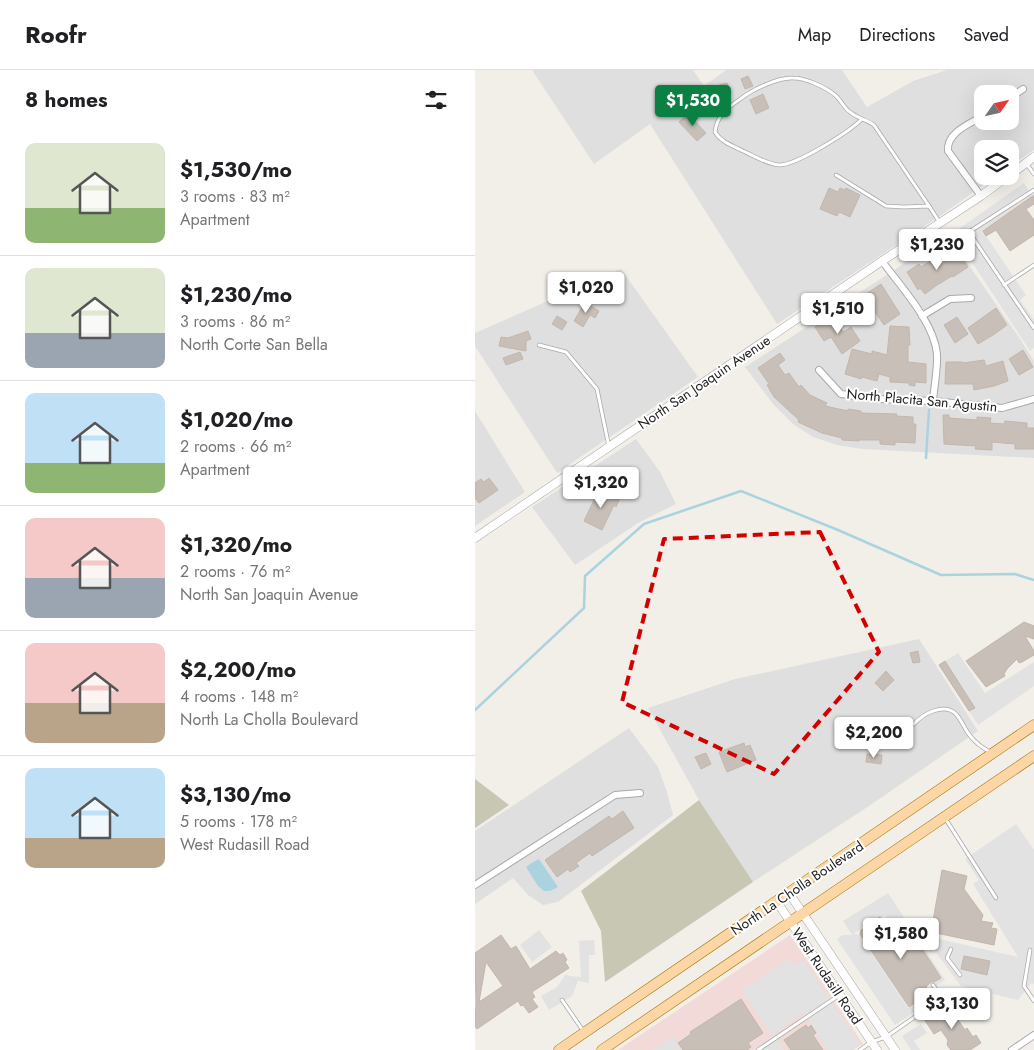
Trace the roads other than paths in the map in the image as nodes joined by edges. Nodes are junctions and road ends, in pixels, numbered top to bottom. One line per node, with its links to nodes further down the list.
1 (1023, 89): 2 (street)
2 (1019, 92)
3 (862, 119): 3 (lane); 13 (lane)
4 (974, 121): 12 (street)
5 (1034, 157): 6 (street, North San Joaquin Avenue)
6 (1026, 163): 7 (street, North San Joaquin Avenue); 8 (lane)
7 (1019, 168)
8 (1034, 174)
9 (836, 175): 13 (lane)
10 (996, 185): 12 (street, North San Joaquin Avenue)
11 (1034, 190): 17 (lane)
12 (981, 196): 14 (street, North San Joaquin Avenue)
13 (929, 206): 14 (lane)
14 (940, 223): 15 (street, North San Joaquin Avenue)
15 (882, 260): 19 (street); 25 (street, North San Joaquin Avenue)
16 (1034, 265): 17 (lane)
17 (1004, 285): 20 (lane)
18 (971, 298): 19 (street)
19 (922, 316): 24 (street)
20 (1034, 328)
21 (539, 345): 25 (lane)
22 (819, 370): 24 (street, North Placita San Agustin)
23 (1034, 399): 24 (street, North Placita San Agustin)
24 (933, 401)
25 (609, 447): 26 (street, North San Joaquin Avenue)
26 (475, 538)
27 (914, 724): 29 (lane)
28 (1034, 725): 29 (main road, North La Cholla Boulevard)
29 (992, 754): 34 (main road, North La Cholla Boulevard)
30 (1034, 756): 32 (main road, North La Cholla Boulevard)
31 (640, 794): 33 (street)
32 (945, 817): 35 (lane); 37 (main road, North La Cholla Boulevard)
33 (475, 885)
34 (789, 893): 36 (main road, North La Cholla Boulevard); 37 (street, West Rudasill Road)
35 (997, 898)
36 (777, 902): 38 (street, West Rudasill Road); 46 (main road, North La Cholla Boulevard)
37 (803, 914): 38 (main road, North La Cholla Boulevard); 48 (street, West Rudasill Road)
38 (791, 922): 43 (street, West Rudasill Road); 51 (main road, North La Cholla Boulevard)
39 (951, 949): 41 (lane)
40 (1030, 950): 45 (lane)
41 (960, 975)
42 (933, 985): 48 (lane)
43 (840, 994): 49 (street, West Rudasill Road); 52 (lane)
44 (562, 1000): 46 (lane)
45 (1034, 1001)
46 (584, 1033): 50 (main road, North La Cholla Boulevard)
47 (1034, 1035): 56 (street)
48 (886, 1037): 49 (lane); 55 (street, West Rudasill Road)
49 (871, 1042): 53 (lane); 54 (street, West Rudasill Road)
50 (559, 1050)
51 (602, 1050)
52 (758, 1050)
53 (861, 1050)
54 (877, 1050)
55 (895, 1050)
56 (1012, 1050)

